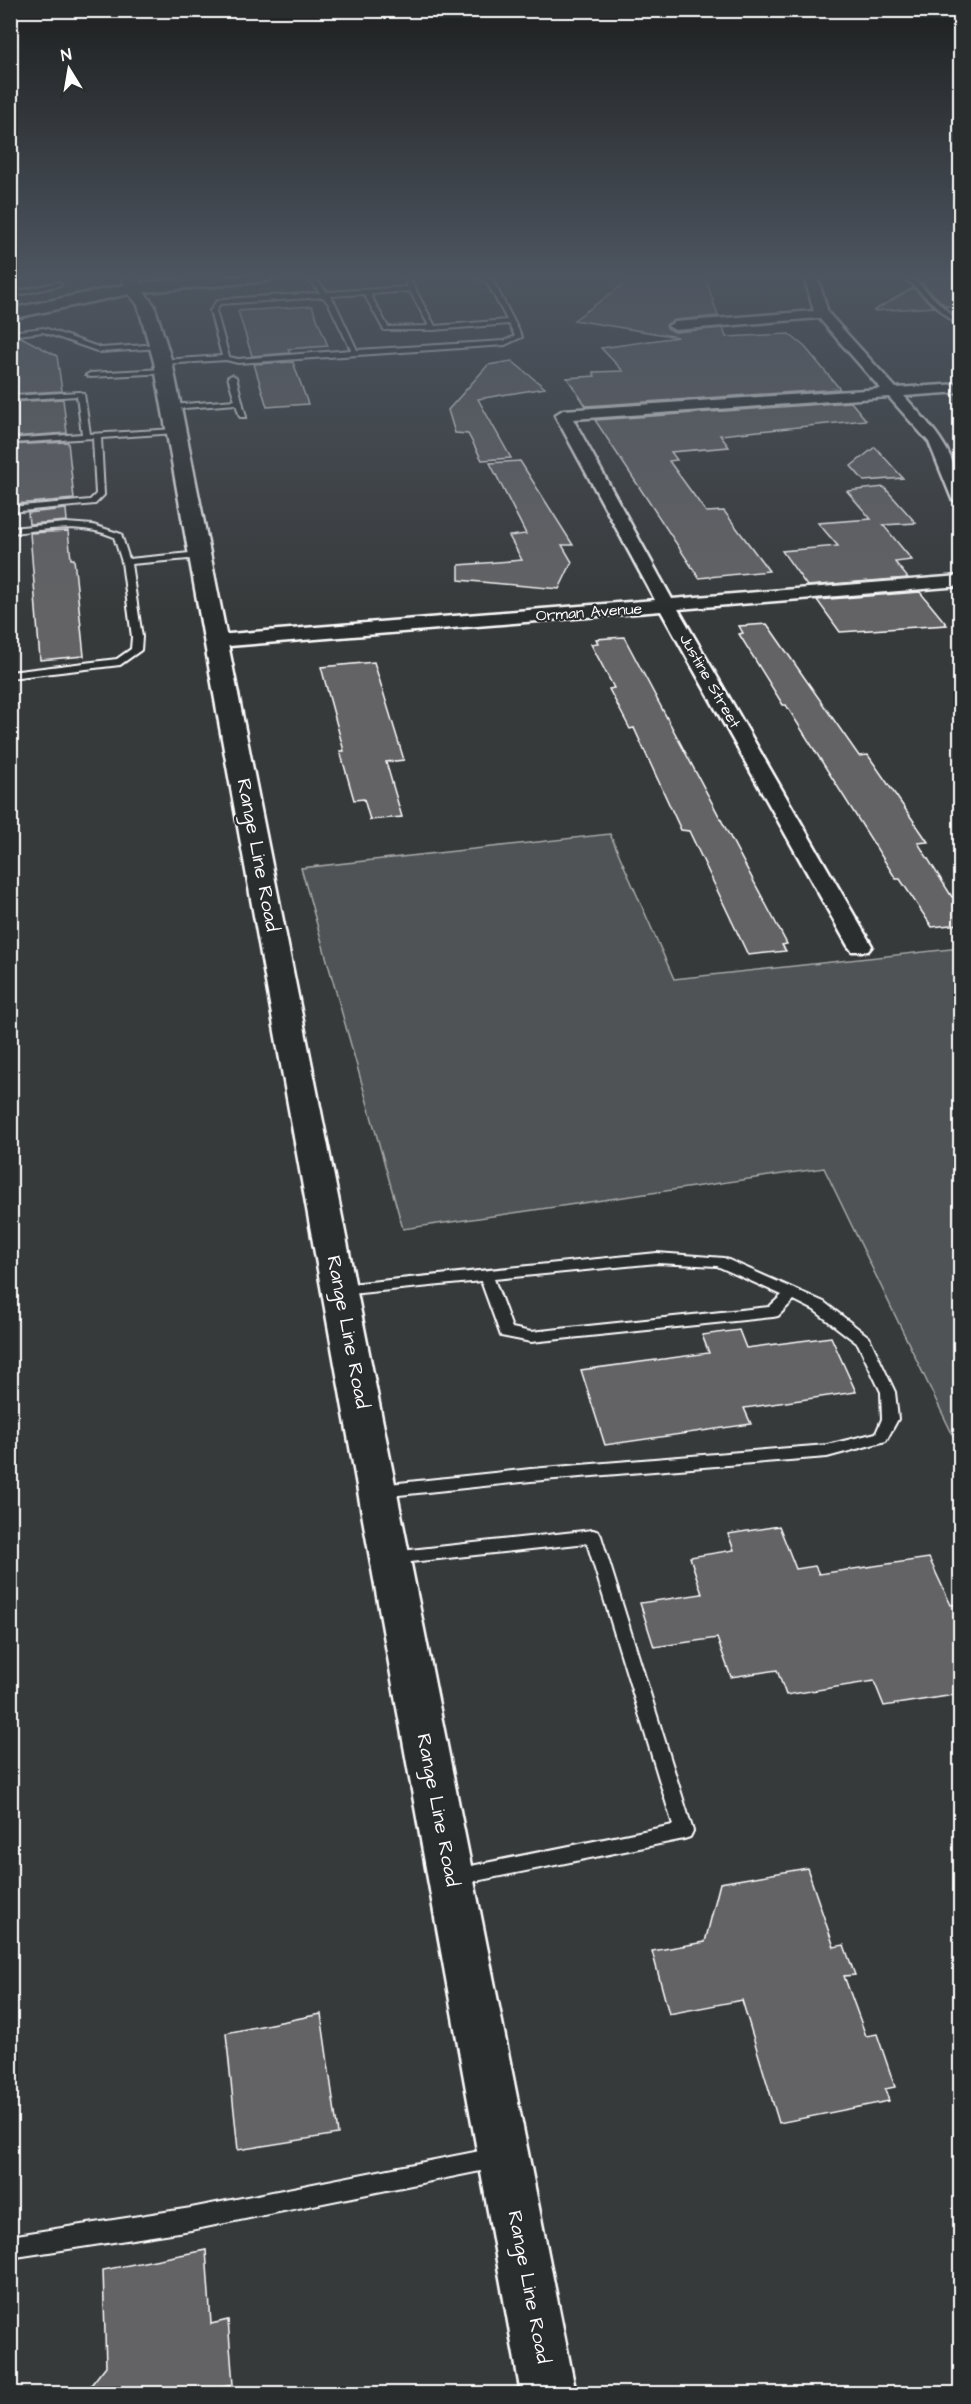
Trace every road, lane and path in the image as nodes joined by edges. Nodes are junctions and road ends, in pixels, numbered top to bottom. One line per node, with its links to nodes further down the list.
1 (168, 388): 9 (main road, Range Line Road)
2 (235, 388): 7 (lane)
3 (890, 388): 5 (street)
4 (957, 388): 5 (street)
5 (894, 392): 13 (street); 19 (street, Justine Street)
6 (10, 398): 10 (lane)
7 (239, 402): 8 (lane); 9 (lane)
8 (243, 415)
9 (174, 419): 11 (lane); 16 (main road, Range Line Road)
10 (86, 436): 11 (lane); 12 (lane)
11 (97, 436): 14 (lane)
12 (10, 441)
13 (960, 499)
14 (10, 510)
15 (10, 531): 17 (lane)
16 (200, 555): 17 (lane); 20 (main road, Range Line Road)
17 (126, 562): 21 (lane)
18 (960, 581): 19 (street, Orman Avenue)
19 (668, 606): 20 (street, Orman Avenue); 22 (street, Justine Street)
20 (217, 641): 24 (main road, Range Line Road)
21 (10, 675)
22 (860, 946)
23 (486, 1276): 24 (lane); 25 (lane); 25 (lane)
24 (340, 1290): 26 (main road, Range Line Road)
25 (792, 1294): 26 (lane)
26 (378, 1491): 27 (main road, Range Line Road)
27 (391, 1558): 28 (main road, Range Line Road); 28 (lane)
28 (451, 1878): 29 (main road, Range Line Road)
29 (504, 2157): 30 (lane); 31 (main road, Range Line Road)
30 (10, 2247)
31 (549, 2394)

